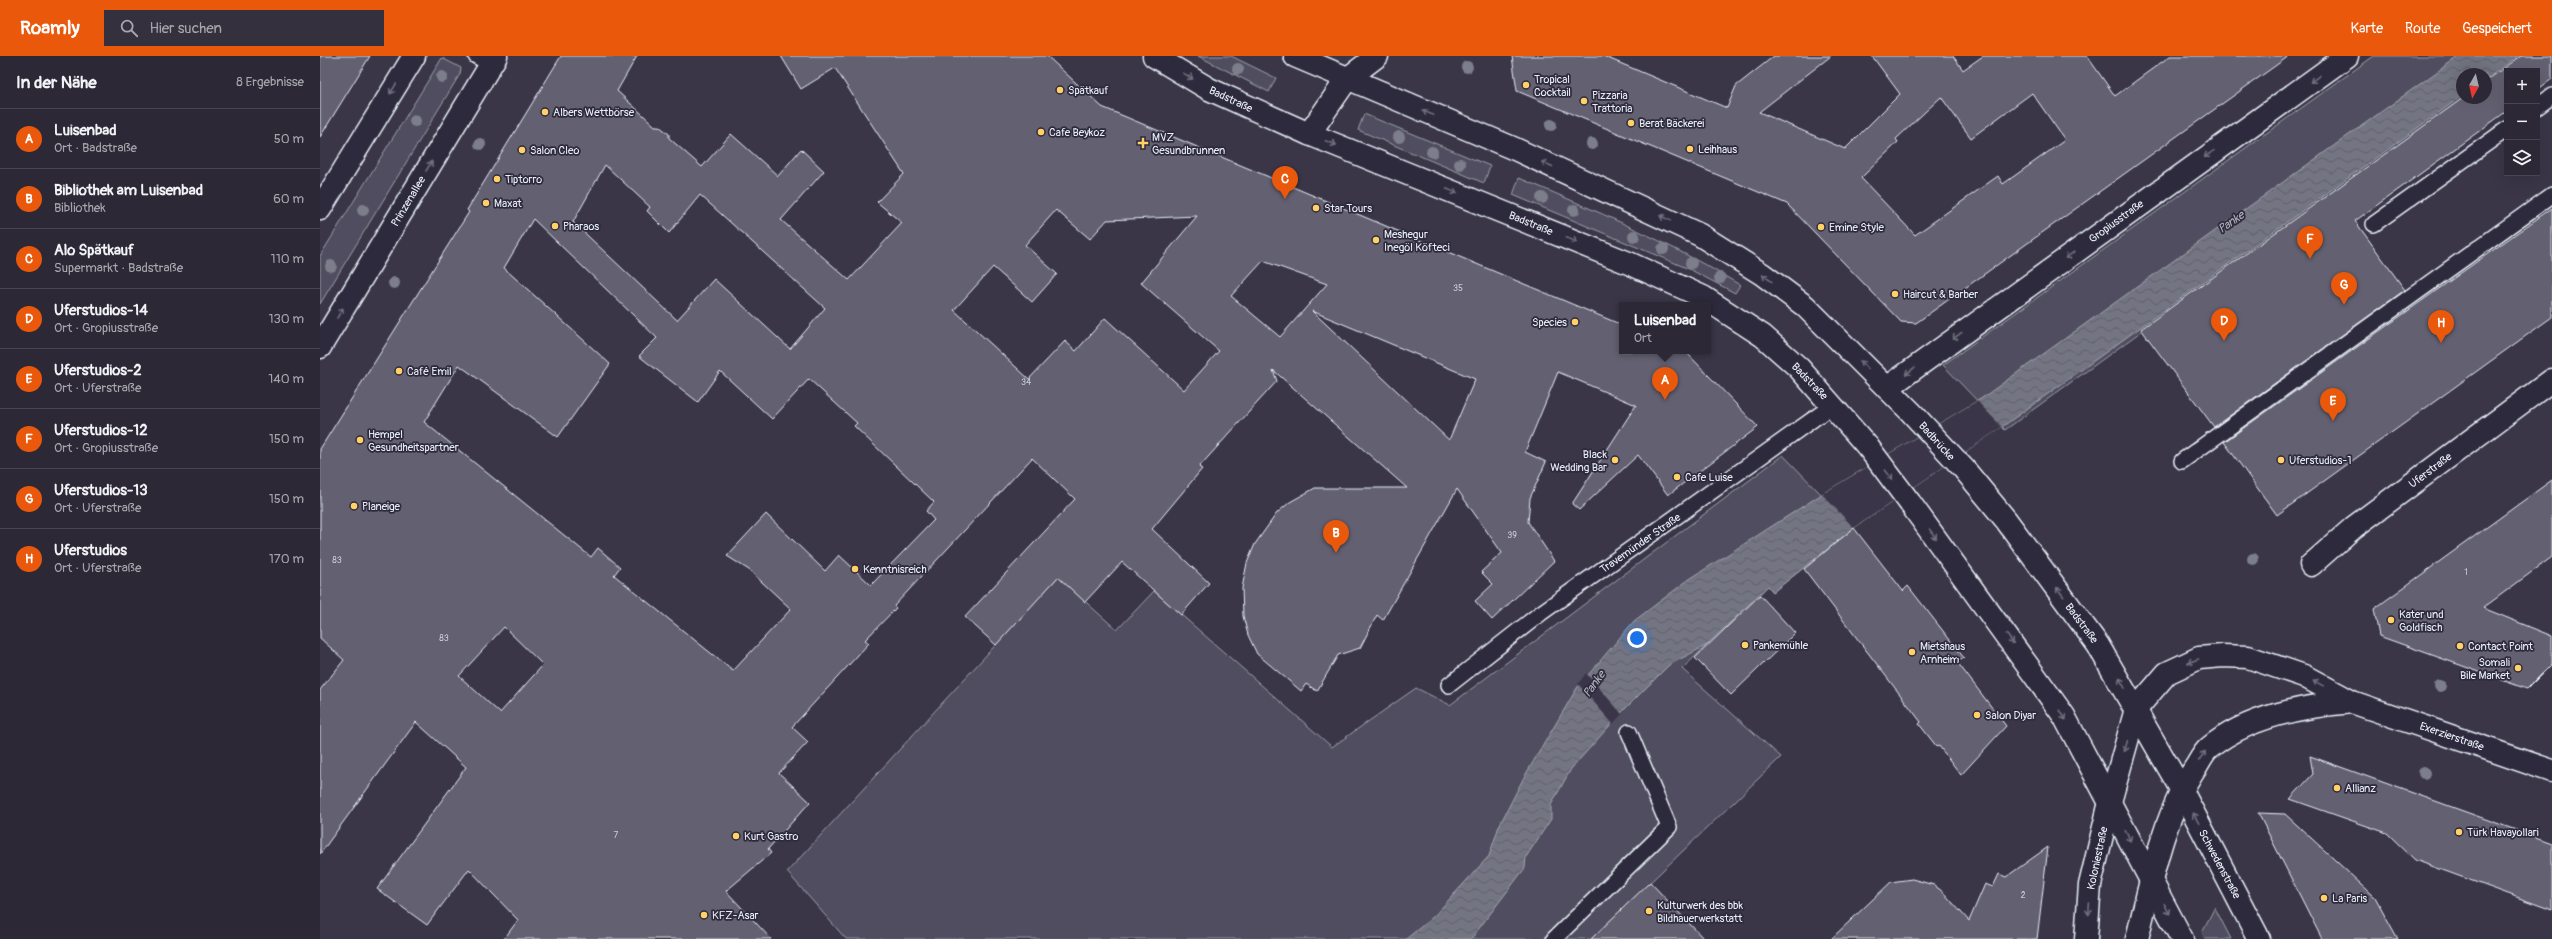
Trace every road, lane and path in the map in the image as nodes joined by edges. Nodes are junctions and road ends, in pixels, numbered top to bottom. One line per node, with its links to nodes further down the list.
1 (414, 56): 13 (main road, one-way to 13)
2 (1154, 56): 11 (main road, Badstraße, one-way to 11)
3 (1295, 56): 7 (main road)
4 (1377, 56): 7 (main road)
5 (2347, 56): 19 (main road, Gropiusstraße, one-way to 19)
6 (488, 59): 17 (main road, Prinzenallee, one-way to 6)
7 (1348, 79): 11 (main road); 19 (main road, one-way to 7)
8 (2552, 96): 9 (lane)
9 (2540, 105)
10 (2504, 131): 14 (lane)
11 (1309, 134): 15 (main road, Badstraße, one-way to 15)
12 (2552, 195): 21 (lane)
13 (320, 209)
14 (2374, 224)
15 (1711, 302)
16 (1711, 302): 20 (main road, Badstraße, one-way to 20)
17 (320, 347)
18 (2552, 380): 23 (main road, Uferstraße)
19 (1887, 388): 22 (main road, Badbrücke)
20 (1833, 405): 24 (lane, Travemünder Straße); 30 (main road, Badstraße, one-way to 30, bridge)
21 (2182, 461)
22 (1964, 470): 26 (main road, Badstraße, one-way to 22)
23 (2311, 565)
24 (1449, 685)
25 (2352, 702): 26 (main road, Exerzierstraße, one-way to 26); 28 (main road, Exerzierstraße); 29 (main road, Exerzierstraße, one-way to 25)
26 (2136, 709): 29 (main road, Badstraße); 30 (main road, Koloniestraße, one-way to 30)
27 (1630, 732): 32 (lane)
28 (2552, 771)
29 (2181, 789): 31 (main road, Exerzierstraße); 36 (main road, Schwedenstraße, one-way to 29)
30 (2110, 802): 31 (main road, one-way to 31); 33 (main road, Koloniestraße, one-way to 33)
31 (2151, 880): 34 (main road); 35 (main road, one-way to 35)
32 (1554, 939)
33 (2086, 939)
34 (2137, 939)
35 (2182, 939)
36 (2260, 939)

